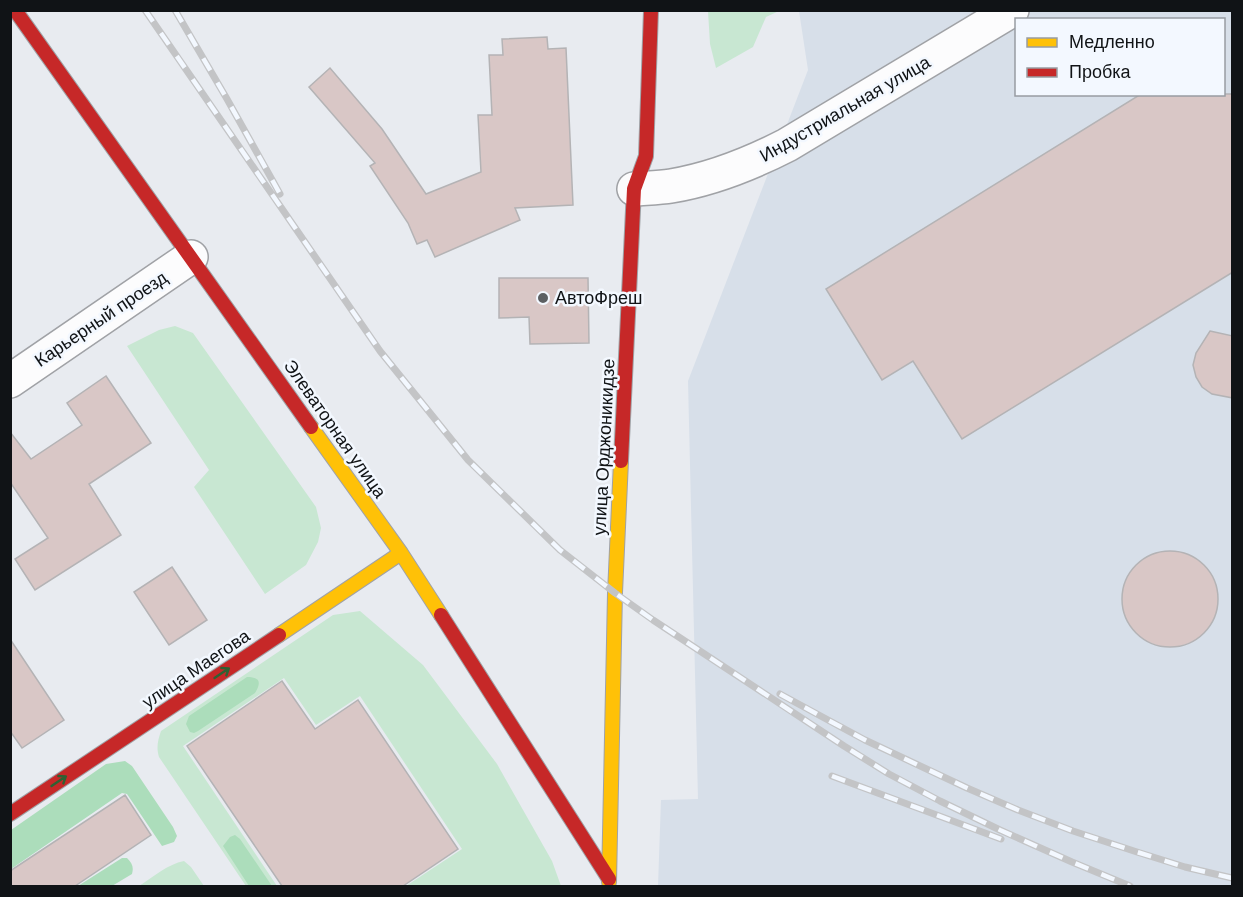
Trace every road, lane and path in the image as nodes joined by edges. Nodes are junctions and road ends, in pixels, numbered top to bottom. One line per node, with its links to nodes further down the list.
1 (15, 10): 5 (main road, Элеваторная улица)
2 (651, 10): 4 (main road, улица Орджоникидзе)
3 (1012, 10): 4 (street, Индустриальная улица)
4 (634, 189): 9 (main road, улица Орджоникидзе)
5 (191, 257): 6 (street, Карьерный проезд); 7 (main road, Элеваторная улица)
6 (10, 381)
7 (401, 554): 8 (main road, улица Маегова, one-way to 7); 9 (main road, Элеваторная улица)
8 (10, 814)
9 (609, 883)

